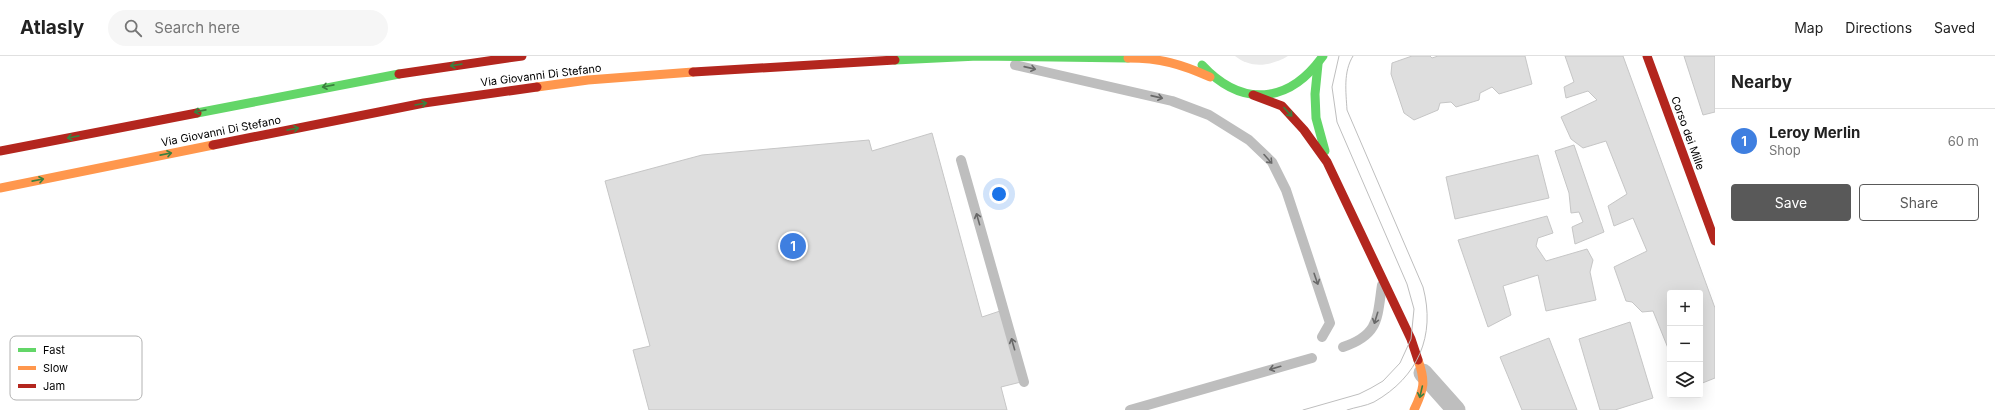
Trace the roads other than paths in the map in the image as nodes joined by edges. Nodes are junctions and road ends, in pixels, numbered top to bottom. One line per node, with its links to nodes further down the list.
1 (522, 56): 8 (street, Via Giovanni Di Stefano, one-way to 8)
2 (978, 56): 6 (street, Via Giovanni Di Stefano); 11 (street, Via Giovanni Di Stefano, one-way to 2); 14 (lane, one-way to 14)
3 (1196, 56): 6 (street)
4 (1647, 56): 12 (street, Corso dei Mille)
5 (1320, 60): 7 (street); 10 (street)
6 (1210, 76): 7 (street)
7 (1253, 95): 10 (street, one-way to 10)
8 (0, 151)
9 (961, 160): 18 (lane, one-way to 9)
10 (1327, 162): 13 (street)
11 (0, 188)
12 (1715, 241)
13 (1383, 280): 15 (lane, one-way to 15); 17 (street)
14 (1322, 337)
15 (1343, 348)
16 (1312, 358): 19 (lane, one-way to 19)
17 (1423, 373): 20 (street, one-way to 20); 21 (street)
18 (1024, 382)
19 (1130, 410)
20 (1414, 410)
21 (1456, 410)

